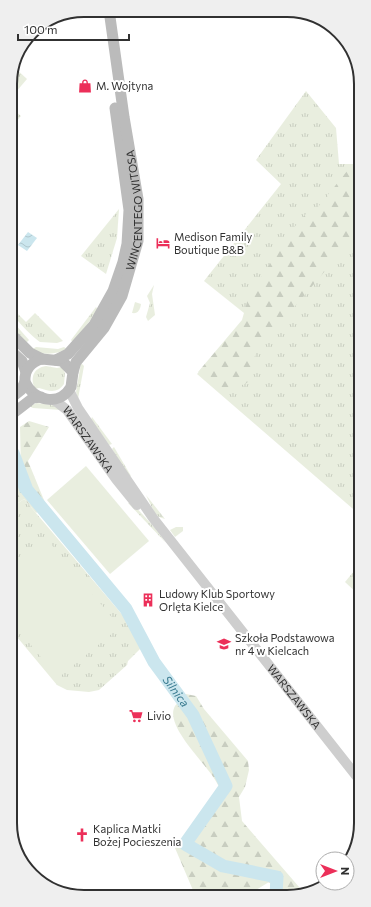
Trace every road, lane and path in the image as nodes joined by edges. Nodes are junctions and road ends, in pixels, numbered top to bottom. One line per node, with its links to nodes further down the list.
1 (103, 17): 6 (main road, WINCENTEGO WITOSA)
2 (110, 17): 7 (main road, WINCENTEGO WITOSA)
3 (17, 340): 5 (main road)
4 (17, 356): 8 (main road)
5 (42, 359): 6 (main road); 8 (main road)
6 (56, 360): 7 (main road)
7 (73, 372): 9 (main road)
8 (26, 377): 10 (main road); 11 (main road)
9 (69, 390): 12 (main road); 14 (street, WARSZAWSKA)
10 (17, 393)
11 (41, 397): 12 (main road); 13 (main road)
12 (53, 399): 14 (street, WARSZAWSKA)
13 (17, 410)
14 (153, 518): 15 (street, WARSZAWSKA)
15 (354, 773)

